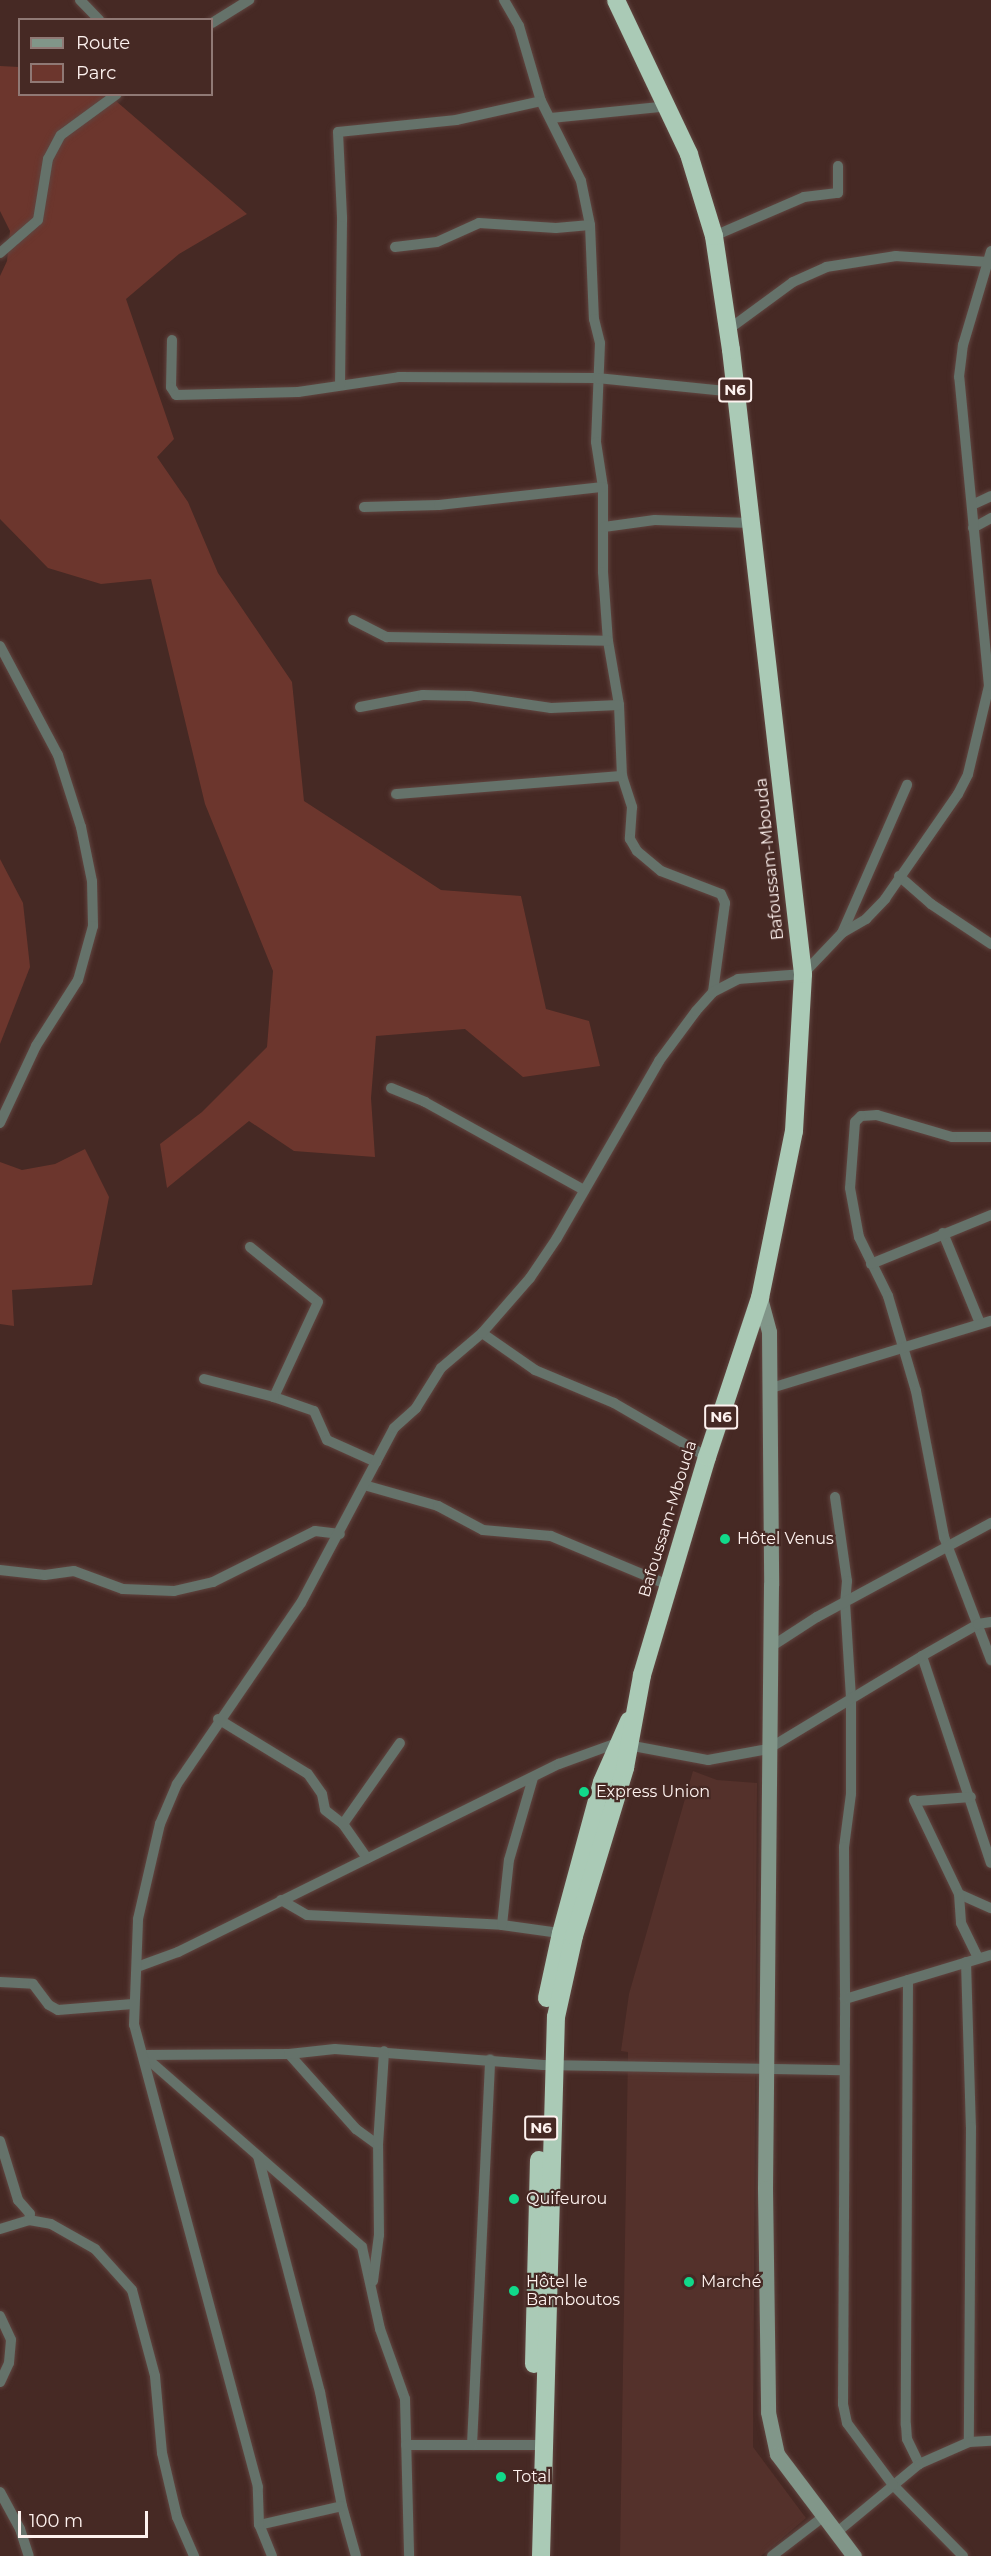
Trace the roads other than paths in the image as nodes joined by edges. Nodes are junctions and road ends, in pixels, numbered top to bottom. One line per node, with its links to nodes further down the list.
1 (80, 0): 5 (street)
2 (249, 0): 6 (street)
3 (504, 0): 8 (street)
4 (616, 0): 9 (highway, Bafoussam-Mbouda / N6)
5 (97, 18)
6 (213, 22)
7 (114, 96): 15 (street)
8 (541, 101): 10 (street); 20 (street)
9 (669, 106): 10 (street); 13 (highway, Bafoussam-Mbouda / N6)
10 (551, 118): 12 (street)
11 (838, 166): 13 (street)
12 (590, 225): 14 (street); 19 (street)
13 (714, 236): 17 (highway, Bafoussam-Mbouda / N6)
14 (395, 247)
15 (0, 253)
16 (989, 257): 17 (street); 24 (street)
17 (729, 329): 21 (highway, Bafoussam-Mbouda / N6)
18 (172, 339): 20 (street)
19 (597, 378): 20 (street); 21 (street); 22 (street)
20 (340, 385)
21 (735, 392): 27 (highway, Bafoussam-Mbouda / N6)
22 (603, 487): 25 (street); 28 (street)
23 (991, 496): 24 (street)
24 (972, 505): 29 (street)
25 (364, 507)
26 (991, 518): 29 (street)
27 (751, 523): 28 (street); 42 (highway, Bafoussam-Mbouda / N6)
28 (604, 526): 31 (street)
29 (973, 528): 33 (street)
30 (353, 620): 31 (street)
31 (608, 641): 34 (street)
32 (0, 646): 45 (street)
33 (990, 679): 39 (street)
34 (619, 705): 35 (street); 36 (street)
35 (360, 707)
36 (622, 777): 38 (street); 43 (street)
37 (907, 785): 40 (street)
38 (396, 794)
39 (899, 876): 40 (street); 41 (street)
40 (842, 933): 42 (street)
41 (991, 944)
42 (803, 974): 43 (street); 52 (highway, Bafoussam-Mbouda / N6)
43 (713, 993): 47 (street)
44 (391, 1088): 47 (street)
45 (0, 1123)
46 (991, 1137): 51 (street)
47 (584, 1190): 54 (street)
48 (991, 1215): 49 (street)
49 (943, 1233): 51 (street); 53 (street)
50 (250, 1247): 58 (street)
51 (871, 1264): 55 (street)
52 (760, 1298): 57 (street); 59 (highway, Bafoussam-Mbouda / N6)
53 (986, 1322): 55 (street)
54 (482, 1333): 59 (street); 60 (street)
55 (903, 1346): 57 (street); 65 (street)
56 (204, 1379): 58 (street)
57 (768, 1389): 71 (street)
58 (274, 1397): 60 (street)
59 (707, 1456): 67 (highway, Bafoussam-Mbouda / N6)
60 (376, 1462): 61 (street)
61 (364, 1485): 64 (street); 67 (street)
62 (834, 1497): 68 (street)
63 (991, 1523): 65 (street)
64 (340, 1533): 66 (street); 75 (street)
65 (948, 1545): 68 (street); 70 (street)
66 (0, 1570)
67 (668, 1585): 77 (highway, Bafoussam-Mbouda / N6)
68 (844, 1602): 71 (street); 74 (street)
69 (991, 1622): 70 (street)
70 (978, 1624): 72 (street); 73 (street)
71 (769, 1648): 78 (street)
72 (922, 1656): 74 (street); 80 (street)
73 (991, 1660)
74 (850, 1697): 78 (street); 95 (street)
75 (218, 1719): 81 (street); 92 (street)
76 (400, 1743): 81 (street)
77 (624, 1744): 78 (street); 79 (street); 88 (highway, Bafoussam-Mbouda / N6)
78 (768, 1749): 102 (street)
79 (533, 1778): 82 (street); 87 (street)
80 (971, 1797): 83 (street); 84 (street)
81 (343, 1824): 82 (street)
82 (366, 1858): 85 (street)
83 (991, 1863)
84 (959, 1894): 86 (street); 90 (street)
85 (280, 1900): 87 (street); 92 (street)
86 (991, 1908)
87 (502, 1925): 88 (street)
88 (567, 1934): 101 (highway, Bafoussam-Mbouda / N6)
89 (991, 1954): 90 (street)
90 (978, 1958): 91 (street)
91 (966, 1962): 93 (street); 113 (street)
92 (137, 1967): 96 (street)
93 (908, 1980): 95 (street); 117 (street)
94 (0, 1982): 96 (street)
95 (845, 1999): 103 (street)
96 (133, 2004): 99 (street)
97 (384, 2051): 98 (street); 100 (street); 105 (street)
98 (289, 2054): 99 (street); 105 (street)
99 (143, 2055): 106 (street); 122 (street)
100 (490, 2059): 101 (street); 115 (street)
101 (548, 2065): 102 (street); 116 (highway, Bafoussam-Mbouda / N6)
102 (766, 2069): 103 (street); 121 (street)
103 (844, 2070): 118 (street)
104 (0, 2141): 107 (street)
105 (378, 2145): 109 (street)
106 (258, 2156): 109 (street); 120 (street)
107 (29, 2220): 108 (street); 125 (street)
108 (0, 2229)
109 (372, 2288): 114 (street)
110 (0, 2316): 111 (street)
111 (0, 2382)
112 (991, 2441): 113 (street)
113 (969, 2442): 117 (street)
114 (406, 2445): 115 (street); 128 (street)
115 (472, 2445): 116 (street)
116 (539, 2445): 129 (highway, Bafoussam-Mbouda / N6); 130 (highway, Bafoussam-Mbouda / N6)
117 (919, 2464): 118 (street)
118 (893, 2485): 123 (street); 133 (street)
119 (0, 2492): 124 (street)
120 (342, 2506): 122 (street); 127 (street)
121 (823, 2517): 123 (street); 131 (street)
122 (259, 2525): 126 (street)
123 (836, 2533): 132 (street)
124 (29, 2556)
125 (194, 2556)
126 (272, 2556)
127 (356, 2556)
128 (409, 2556)
129 (530, 2556)
130 (540, 2556)
131 (772, 2556)
132 (854, 2556)
133 (963, 2556)

